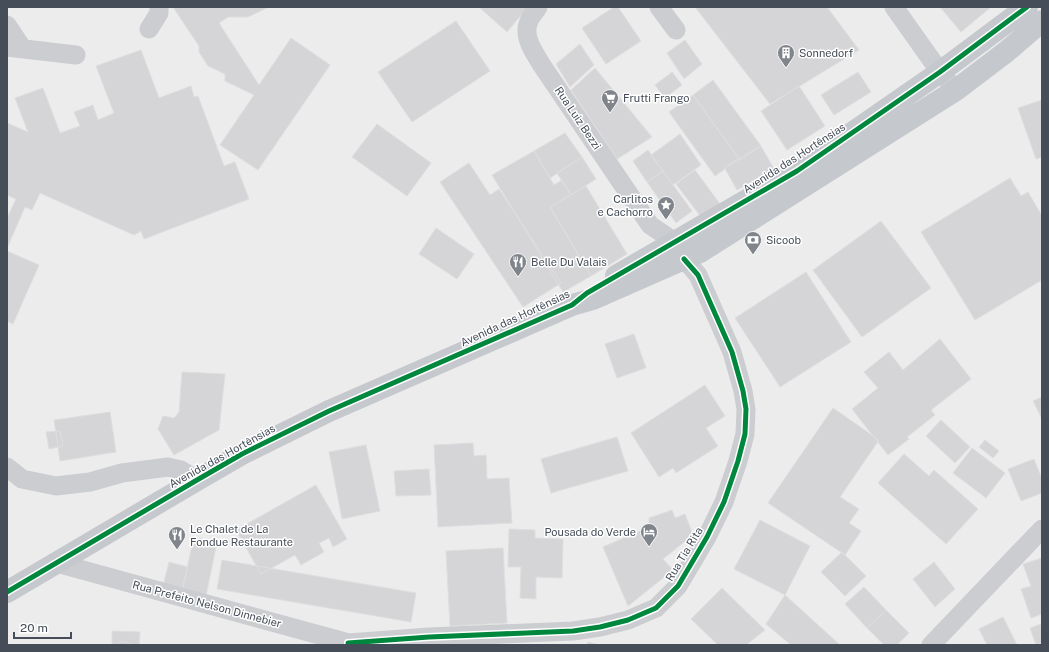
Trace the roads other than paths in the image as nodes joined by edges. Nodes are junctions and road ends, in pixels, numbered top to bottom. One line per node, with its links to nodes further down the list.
1 (159, 7): 8 (street)
2 (538, 7): 14 (street, Rua Luiz Bezzi)
3 (659, 7): 9 (street)
4 (894, 7): 12 (street)
5 (1026, 7): 12 (main road, Avenida das Hortênsias)
6 (1042, 21): 13 (main road, Avenida das Hortênsias)
7 (7, 25): 10 (street)
8 (149, 29)
9 (676, 30)
10 (15, 48): 11 (street)
11 (76, 55)
12 (940, 72): 13 (street); 15 (main road, Avenida das Hortênsias)
13 (956, 90): 15 (main road, Avenida das Hortênsias)
14 (650, 225): 15 (street, Rua Luiz Bezzi); 16 (street, Rua Luiz Bezzi)
15 (686, 251): 16 (main road, Avenida das Hortênsias); 17 (main road, Avenida das Hortênsias); 24 (street, Rua Tia Rita)
16 (654, 255): 17 (main road); 18 (main road, Avenida das Hortênsias)
17 (608, 293): 18 (main road, Avenida das Hortênsias)
18 (572, 305): 20 (main road, Avenida das Hortênsias)
19 (7, 467): 20 (street)
20 (197, 480): 22 (main road, Avenida das Hortênsias)
21 (1042, 529): 25 (street)
22 (57, 563): 23 (main road, Avenida das Hortênsias); 24 (street, Rua Prefeito Nelson Dinnebier)
23 (7, 592)
24 (352, 644)
25 (931, 645)

